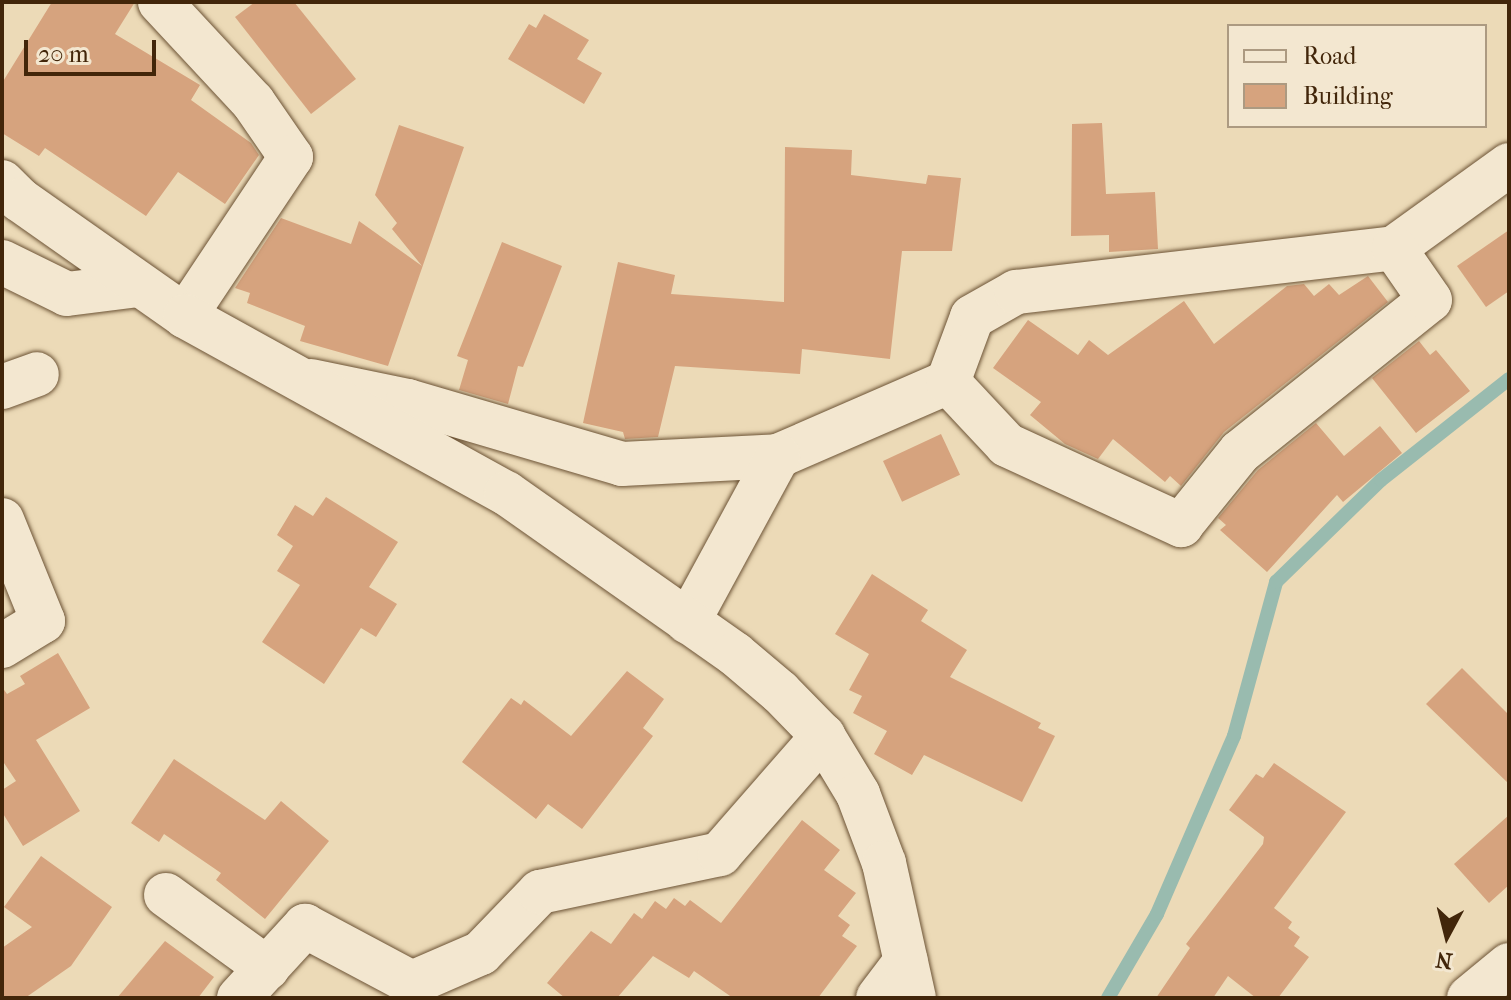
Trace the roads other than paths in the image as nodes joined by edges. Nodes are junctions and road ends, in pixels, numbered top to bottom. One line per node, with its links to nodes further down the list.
1 (160, 2): 7 (street)
2 (1509, 165): 4 (street)
3 (2, 182): 6 (street)
4 (1394, 248): 9 (street); 9 (street)
5 (2, 262): 6 (street)
6 (138, 285): 7 (street)
7 (185, 316): 8 (street)
8 (310, 381): 10 (street); 12 (street)
9 (948, 382): 10 (street)
10 (778, 456): 12 (street)
11 (2, 520): 13 (street)
12 (688, 622): 14 (street)
13 (2, 646)
14 (823, 736): 17 (street); 18 (street)
15 (166, 895): 18 (street)
16 (1509, 965): 20 (street)
17 (910, 979): 19 (street)
18 (253, 983)
19 (878, 998)
20 (1469, 998)

